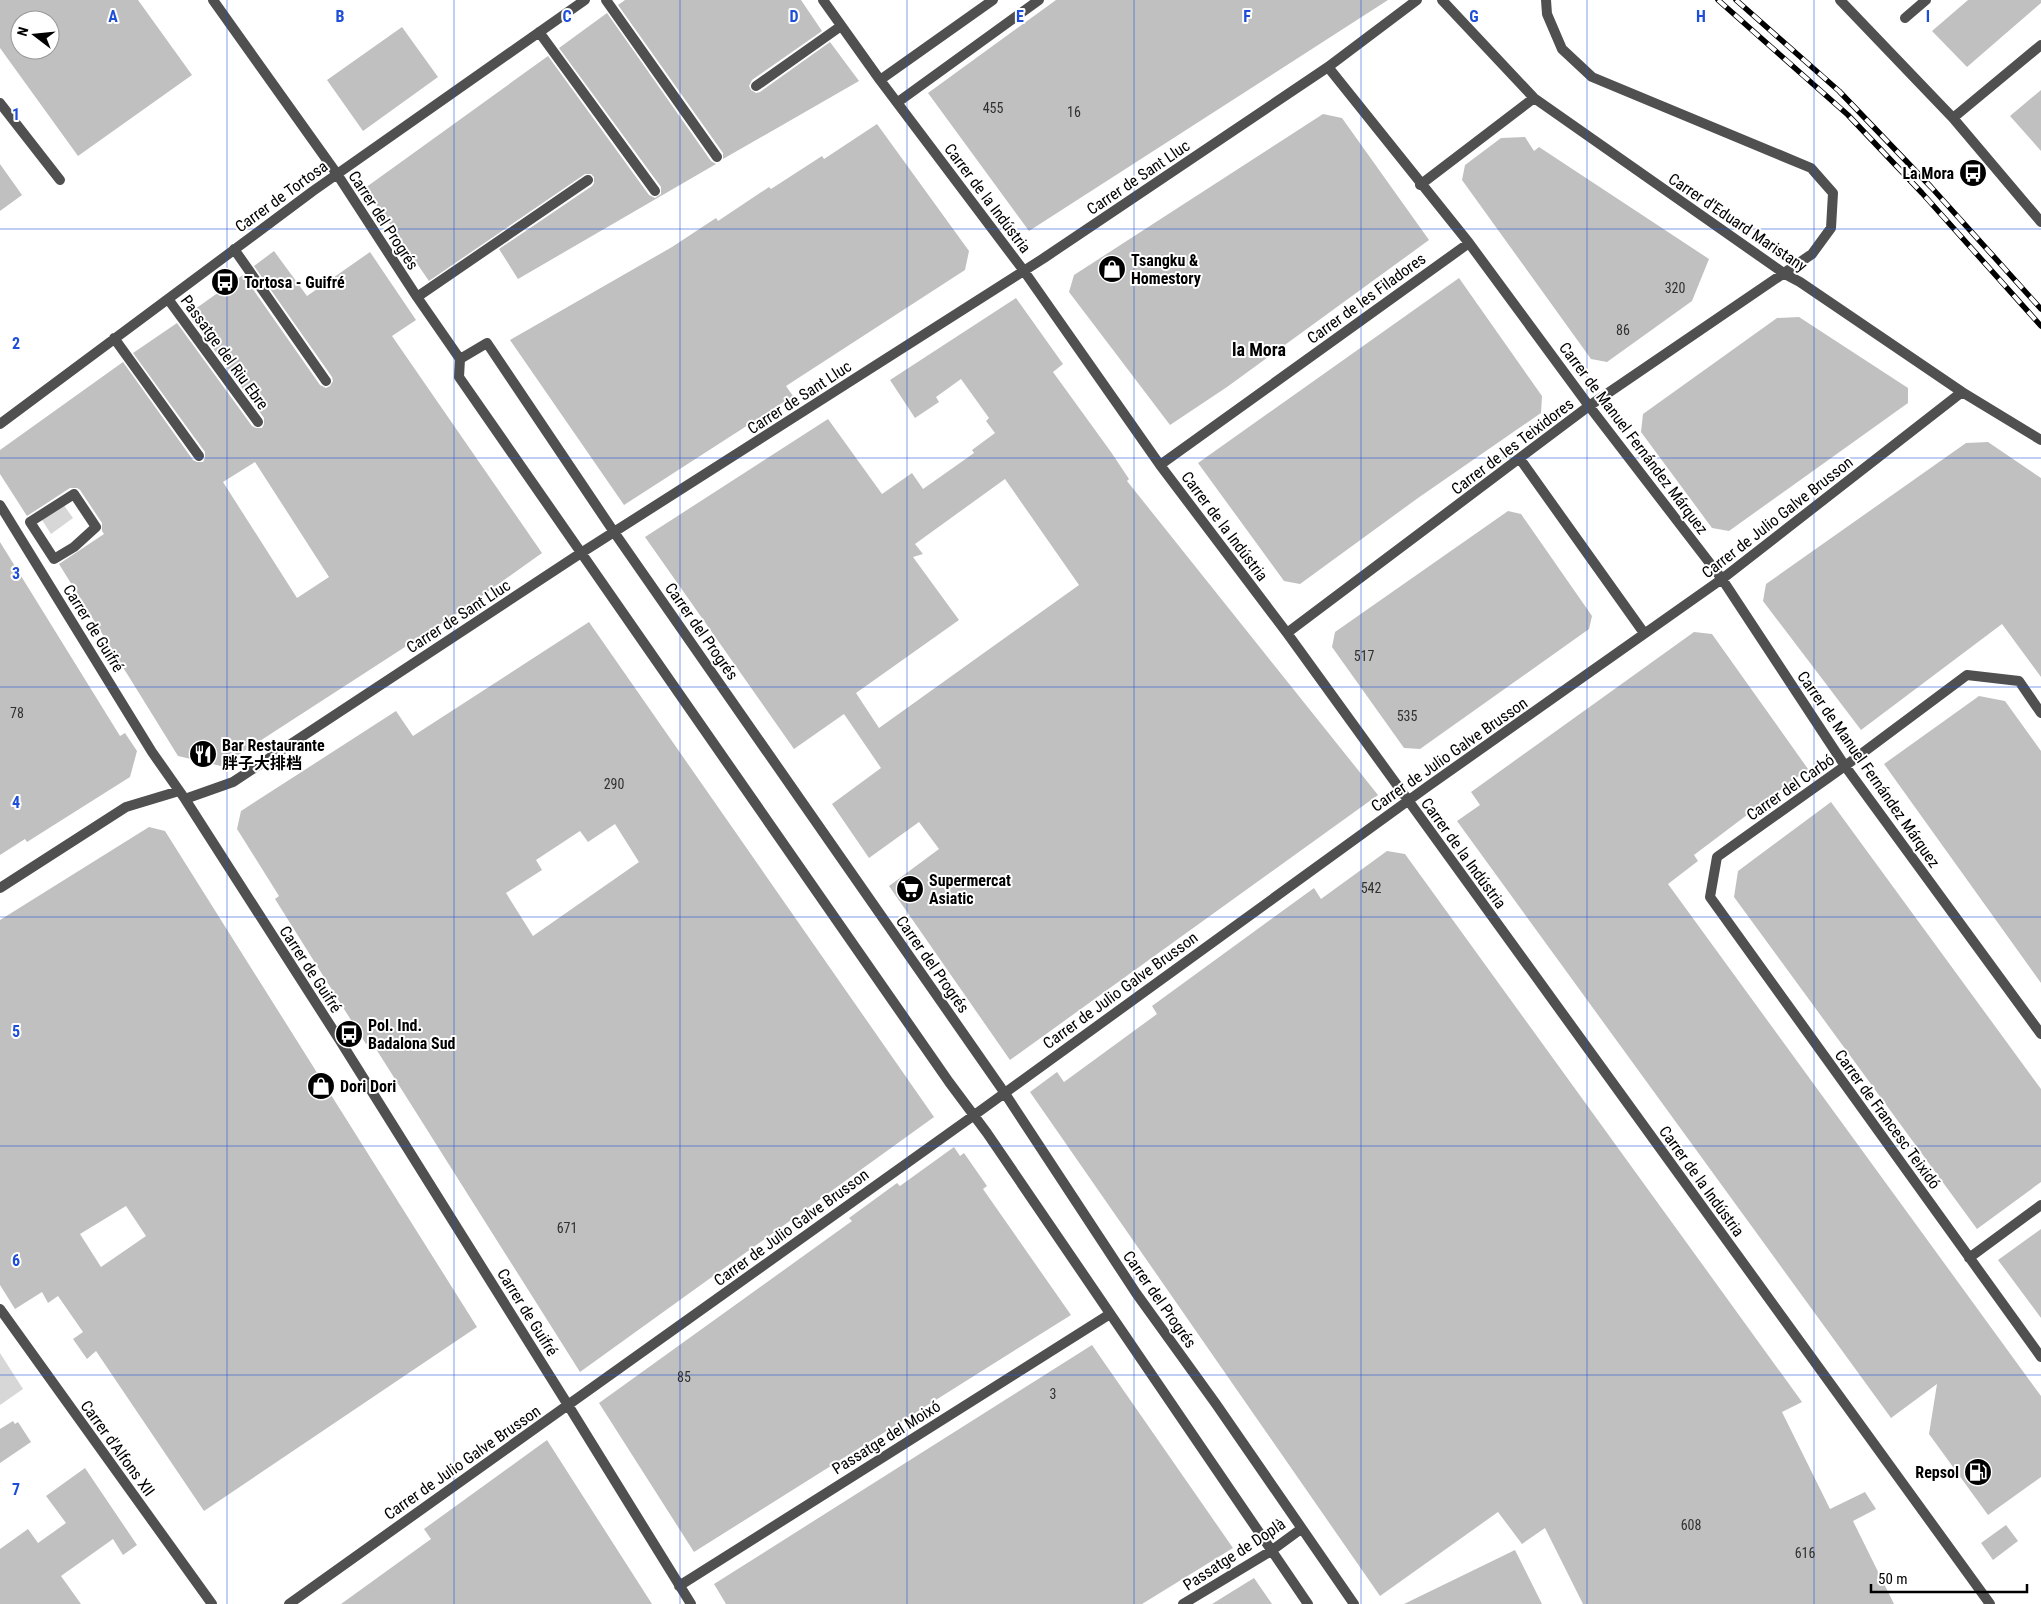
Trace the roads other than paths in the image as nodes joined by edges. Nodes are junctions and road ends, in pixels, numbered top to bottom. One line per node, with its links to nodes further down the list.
1 (214, 0): 24 (street, Carrer del Progrés)
2 (585, 0): 14 (street, Carrer de Tortosa)
3 (606, 0): 23 (street)
4 (823, 0): 13 (street, Carrer de la Indústria)
5 (993, 0): 17 (street)
6 (1039, 0): 20 (street)
7 (1417, 0): 16 (street, Carrer de Sant Lluc)
8 (1442, 0): 19 (street, Carrer d'Eduard Maristany)
9 (1546, 0): 33 (street, Carrer de les Teixidores)
10 (1840, 0): 22 (street)
11 (1926, 0): 12 (street)
12 (1905, 18)
13 (841, 26): 17 (street, Carrer de la Indústria); 18 (street)
14 (539, 32): 24 (street, Carrer de Tortosa); 28 (street)
15 (2041, 45): 22 (street)
16 (1328, 67): 27 (street, Carrer de Manuel Fernández Márquez); 32 (street, Carrer de Sant Lluc)
17 (880, 80): 20 (street, Carrer de la Indústria)
18 (756, 86)
19 (1534, 98): 27 (street); 33 (street, Carrer d'Eduard Maristany)
20 (898, 102): 32 (street, Carrer de la Indústria)
21 (0, 103): 25 (street)
22 (1952, 118): 29 (street)
23 (717, 157)
24 (336, 174): 31 (street, Carrer de Tortosa); 34 (street, Carrer del Progrés)
25 (60, 180)
26 (588, 180): 34 (street)
27 (1420, 185): 30 (street, Carrer de Manuel Fernández Márquez)
28 (655, 191)
29 (2041, 222)
30 (1468, 243): 40 (street, Carrer de Manuel Fernández Márquez); 46 (street, Carrer de les Filadores)
31 (234, 249): 35 (street, Carrer de Tortosa); 38 (street)
32 (1024, 271): 46 (street, Carrer de la Indústria); 48 (street, Carrer de Sant Lluc)
33 (1785, 274): 39 (street, Carrer d'Eduard Maristany); 40 (street, Carrer de les Teixidores)
34 (417, 297): 37 (street, Carrer del Progrés)
35 (168, 298): 36 (street, Carrer de Tortosa); 41 (street, Passatge del Riu Ebre)
36 (114, 338): 42 (street, Carrer de Tortosa); 44 (street)
37 (460, 359): 48 (street, Carrer del Progrés); 49 (street)
38 (326, 381)
39 (1962, 392): 43 (street, Carrer d'Eduard Maristany); 51 (street, Carrer de Julio Galve Brusson)
40 (1589, 406): 45 (street, Carrer de les Teixidores); 51 (street, Carrer de Manuel Fernández Márquez)
41 (258, 422)
42 (0, 424)
43 (2041, 440)
44 (199, 456)
45 (1520, 459): 52 (street, Carrer de les Teixidores); 53 (street)
46 (1160, 465): 52 (street, Carrer de la Indústria)
47 (0, 505): 56 (street, Carrer de Guifré)
48 (614, 532): 49 (street, Carrer de Sant Lluc); 61 (street, Carrer del Progrés)
49 (581, 553): 56 (street, Carrer de Sant Lluc); 62 (street)
50 (54, 559): 50 (street)
51 (1722, 579): 53 (street, Carrer de Julio Galve Brusson); 55 (street, Carrer de Manuel Fernández Márquez)
52 (1287, 633): 57 (street, Carrer de la Indústria)
53 (1644, 633): 57 (street, Carrer de Julio Galve Brusson)
54 (2041, 713): 55 (street, Carrer del Carbó)
55 (1845, 766): 59 (street, Carrer del Carbó); 60 (street, Carrer de Manuel Fernández Márquez)
56 (182, 795): 58 (street, Carrer de Sant Lluc); 68 (street, Carrer de Guifré)
57 (1408, 801): 61 (street, Carrer de Julio Galve Brusson); 78 (street, Carrer de la Indústria)
58 (0, 888)
59 (1710, 897): 64 (street, Carrer de Francesc Teixidó)
60 (2041, 1034)
61 (1004, 1092): 62 (street, Carrer de Julio Galve Brusson); 69 (street, Carrer del Progrés)
62 (973, 1116): 66 (street); 68 (street, Carrer de Julio Galve Brusson)
63 (2041, 1205): 64 (street)
64 (1969, 1258): 67 (street, Carrer de Francesc Teixidó)
65 (0, 1309): 72 (street, Carrer d'Alfons XII)
66 (1110, 1314): 70 (street); 71 (street, Passatge del Moixó)
67 (2041, 1358)
68 (568, 1405): 71 (street, Carrer de Guifré); 73 (street, Carrer de Julio Galve Brusson)
69 (1301, 1529): 70 (street, Passatge de Doplà); 77 (street, Carrer del Progrés)
70 (1271, 1551): 75 (street, Passatge de Doplà); 76 (street)
71 (679, 1586): 74 (street, Carrer de Guifré)
72 (212, 1604)
73 (289, 1604)
74 (690, 1604)
75 (1183, 1604)
76 (1308, 1604)
77 (1354, 1604)
78 (1990, 1604)

